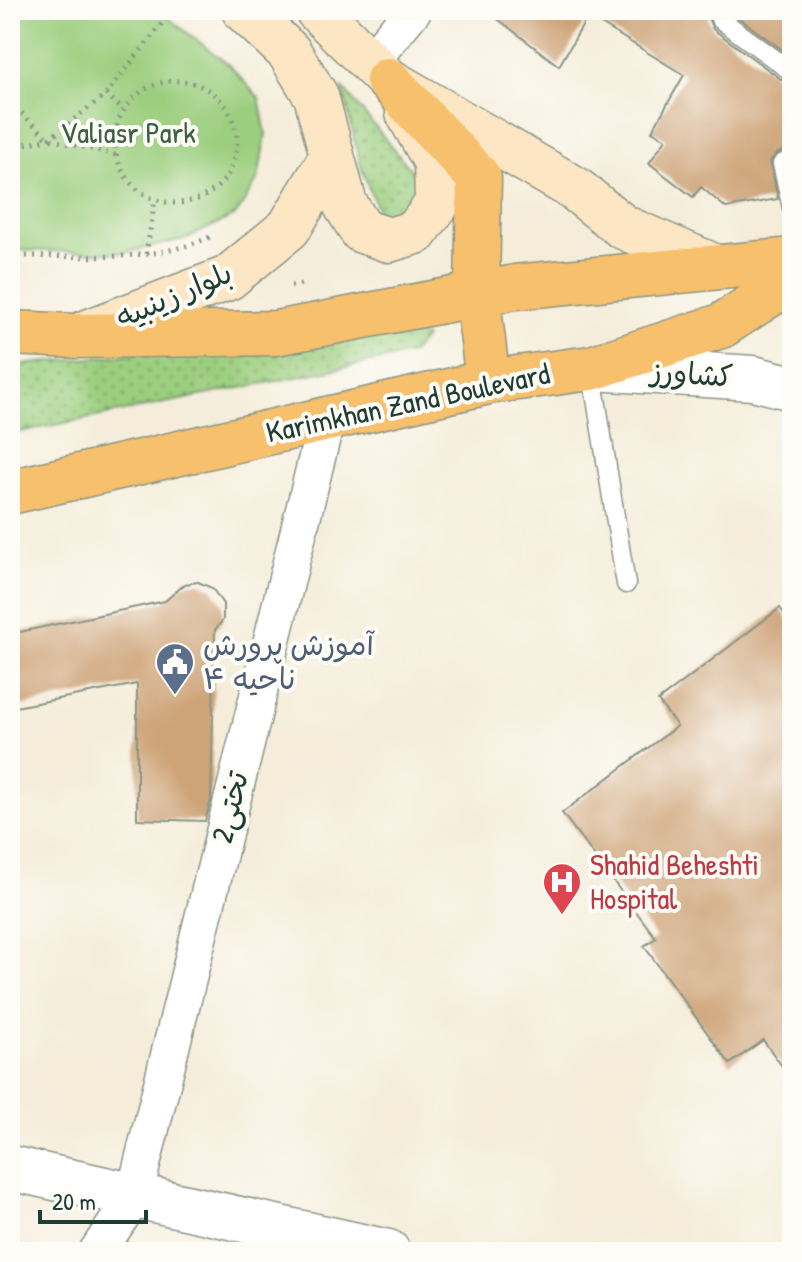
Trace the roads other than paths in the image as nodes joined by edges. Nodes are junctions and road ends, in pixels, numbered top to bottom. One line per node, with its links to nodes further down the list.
1 (244, 10): 7 (main road)
2 (317, 10): 5 (main road)
3 (413, 10): 5 (street)
4 (720, 19): 6 (lane)
5 (379, 71): 7 (main road); 11 (main road); 13 (main road)
6 (792, 72)
7 (332, 156): 15 (main road, بلوار زینبیه)
8 (792, 159): 9 (lane)
9 (792, 208)
10 (792, 260): 11 (main road)
11 (716, 267): 13 (main road)
12 (792, 280): 16 (main road, Karimkhan Zand Boulevard)
13 (477, 292): 15 (main road); 17 (main road)
14 (10, 333): 15 (main road)
15 (77, 336)
16 (591, 368): 17 (main road, Karimkhan Zand Boulevard); 18 (street, کشاورز); 21 (lane)
17 (488, 382): 19 (main road, Karimkhan Zand Boulevard)
18 (792, 388)
19 (327, 417): 20 (main road, Karimkhan Zand Boulevard); 23 (street, 2تختی)
20 (10, 492)
21 (626, 584)
22 (10, 1168): 23 (street)
23 (134, 1197): 24 (street); 25 (street)
24 (97, 1252)
25 (388, 1252)

